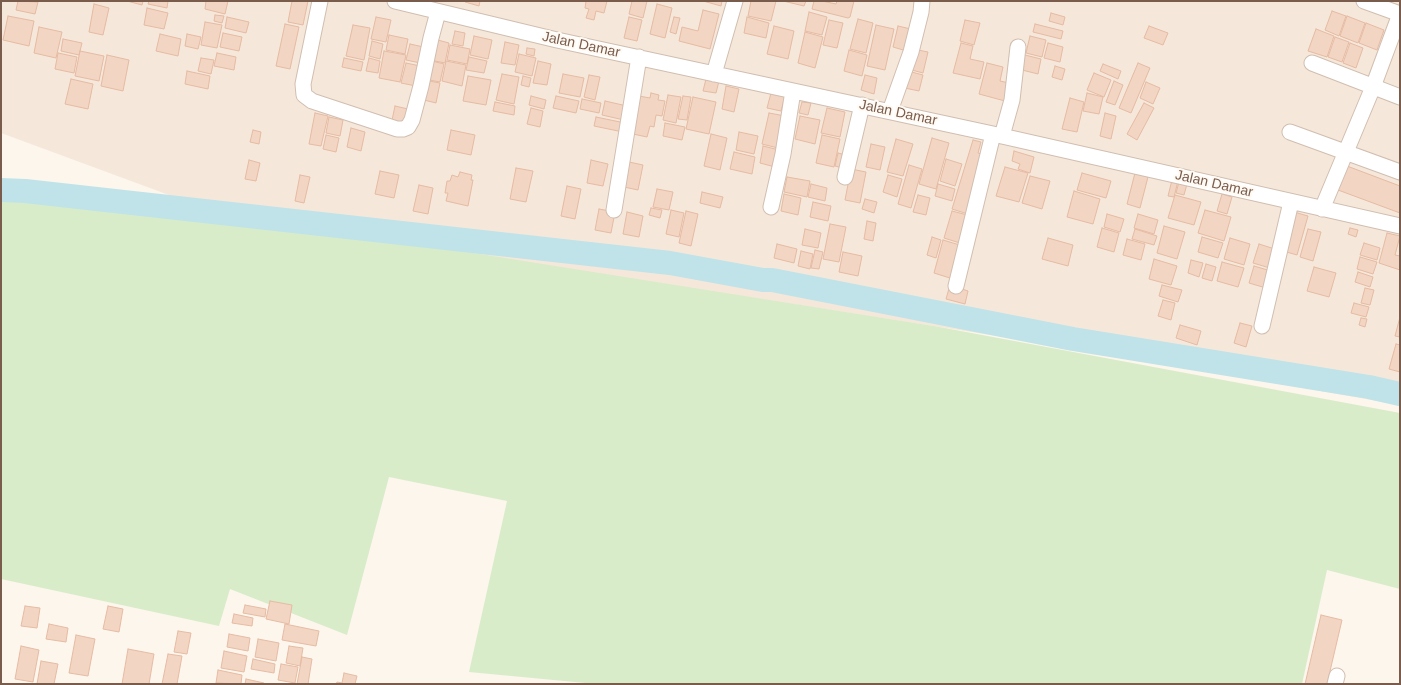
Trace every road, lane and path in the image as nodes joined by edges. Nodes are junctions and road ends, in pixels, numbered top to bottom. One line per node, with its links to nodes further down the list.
1 (320, 1): 6 (street)
2 (395, 1): 6 (street, Jalan Damar)
3 (735, 1): 11 (street)
4 (922, 1): 16 (street)
5 (1364, 1): 7 (street)
6 (438, 12): 9 (street, Jalan Damar)
7 (1400, 14): 12 (street)
8 (1018, 47): 18 (street)
9 (639, 58): 11 (street, Jalan Damar); 25 (street)
10 (1312, 63): 12 (street)
11 (714, 74): 13 (street, Jalan Damar)
12 (1374, 87): 14 (street); 19 (street)
13 (793, 90): 15 (street, Jalan Damar); 23 (street)
14 (1400, 97)
15 (862, 105): 16 (street, Jalan Damar); 21 (street)
16 (890, 111): 18 (street, Jalan Damar)
17 (1290, 132): 19 (street)
18 (998, 135): 22 (street, Jalan Damar); 27 (street)
19 (1346, 152): 20 (street); 24 (street)
20 (1400, 172)
21 (846, 177)
22 (1291, 202): 24 (street, Jalan Damar); 28 (street)
23 (771, 207)
24 (1322, 209): 26 (street, Jalan Damar)
25 (614, 210)
26 (1400, 226)
27 (956, 286)
28 (1262, 326)

